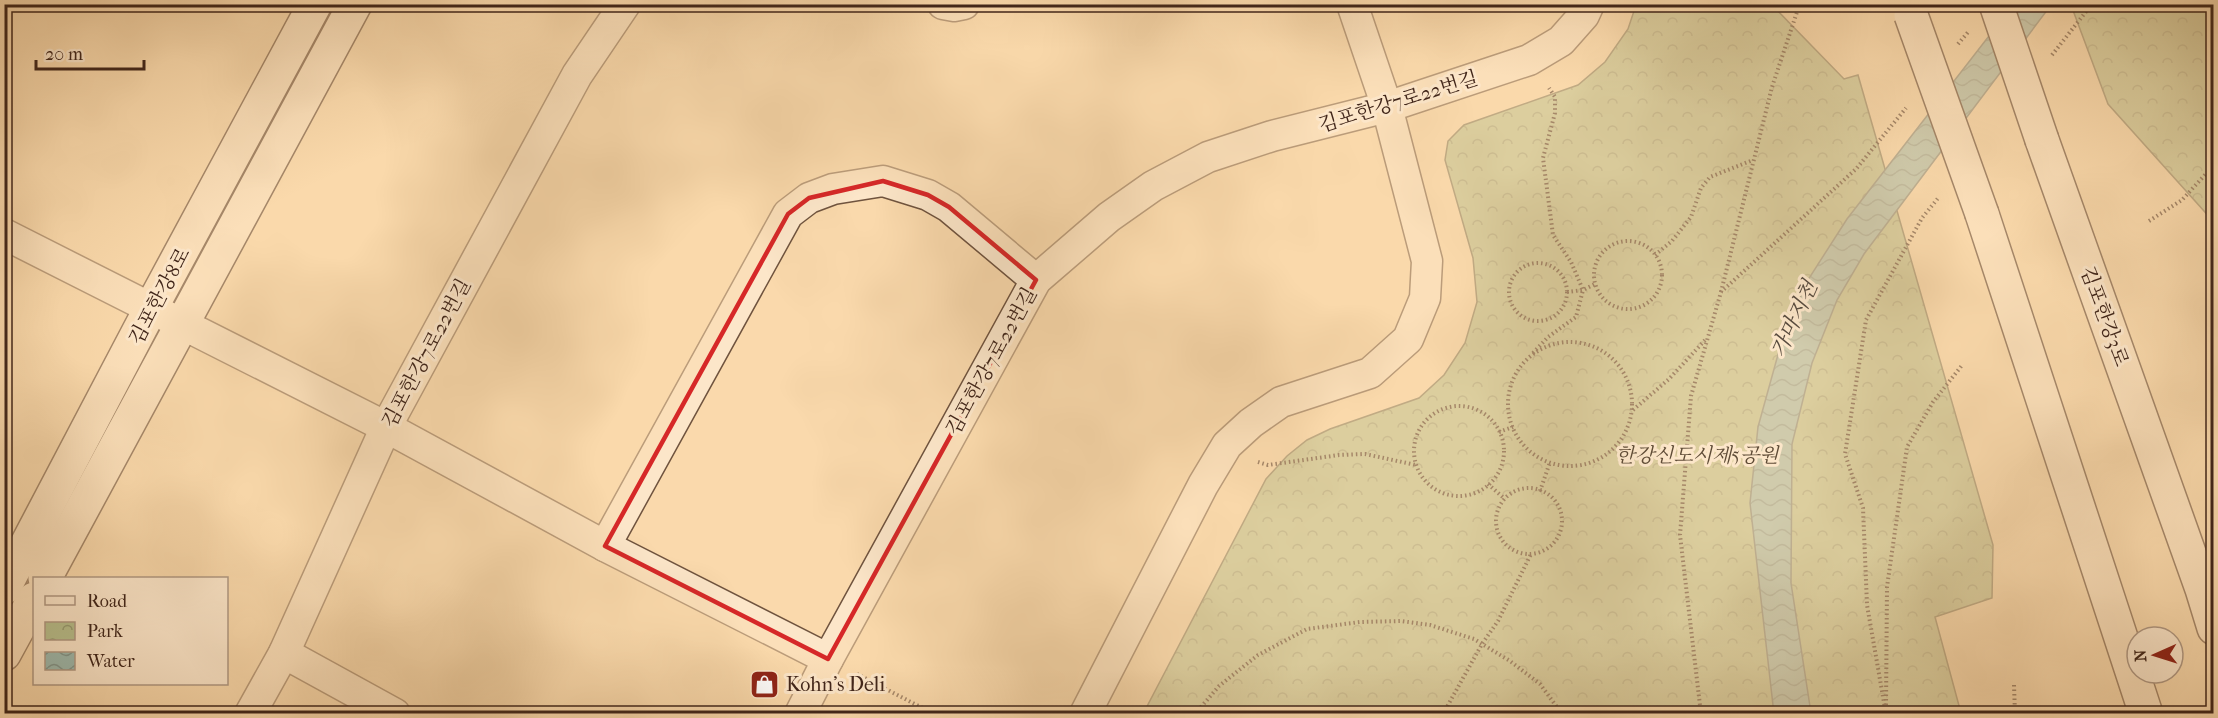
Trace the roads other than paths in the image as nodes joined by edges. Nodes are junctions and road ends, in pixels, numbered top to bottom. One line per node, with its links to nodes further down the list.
1 (315, 4): 13 (street, 김포한강8로)
2 (355, 4): 14 (street, 김포한강8로)
3 (625, 4): 15 (street, 김포한강7로22번길)
4 (943, 4): 5 (street)
5 (963, 4)
6 (1352, 4): 10 (street)
7 (1588, 4): 10 (street, 김포한강7로22번길)
8 (1909, 10): 28 (street, bridge)
9 (1986, 14): 20 (street, 김포한강3로, bridge)
10 (1388, 107): 12 (street, 김포한강7로22번길); 27 (street)
11 (4, 234): 13 (street)
12 (1036, 280): 16 (street); 23 (street, 김포한강7로22번길)
13 (151, 308): 14 (street); 18 (street, 김포한강8로)
14 (184, 324): 15 (street); 17 (street, 김포한강8로)
15 (386, 427): 16 (street); 21 (street, 김포한강7로22번길)
16 (605, 546): 23 (street)
17 (46, 577)
18 (4, 588)
19 (33, 600): 22 (street)
20 (2214, 628)
21 (284, 653): 24 (street, 김포한강7로22번길); 25 (street)
22 (4, 654)
23 (828, 659): 26 (street, 김포한강7로22번길)
24 (250, 714)
25 (395, 714)
26 (801, 714)
27 (1085, 714)
28 (2146, 714)

